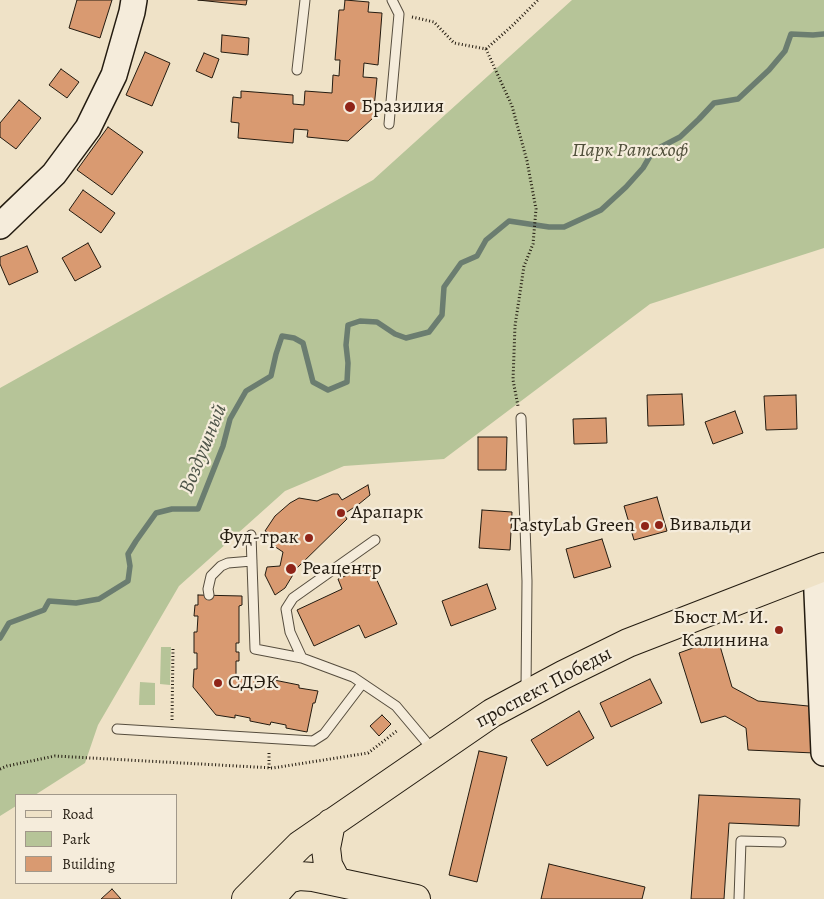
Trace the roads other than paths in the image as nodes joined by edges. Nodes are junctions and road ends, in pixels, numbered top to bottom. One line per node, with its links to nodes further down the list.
1 (134, 0): 6 (street)
2 (306, 0): 4 (lane)
3 (392, 0): 5 (lane)
4 (297, 70)
5 (389, 124)
6 (0, 226)
7 (521, 418): 15 (lane)
8 (252, 535): 10 (lane)
9 (375, 540): 13 (lane)
10 (252, 561): 12 (lane); 13 (lane)
11 (820, 568): 15 (main road, проспект Победы); 18 (street)
12 (209, 595)
13 (302, 658): 14 (lane)
14 (362, 684): 16 (lane); 17 (lane)
15 (526, 694): 17 (main road, проспект Победы)
16 (117, 729)
17 (435, 752): 19 (main road, проспект Победы)
18 (824, 753)
19 (331, 824): 21 (main road); 23 (main road, проспект Победы)
20 (781, 842): 25 (lane)
21 (337, 882): 22 (main road); 24 (main road)
22 (276, 893)
23 (246, 899)
24 (416, 899)
25 (739, 899)

